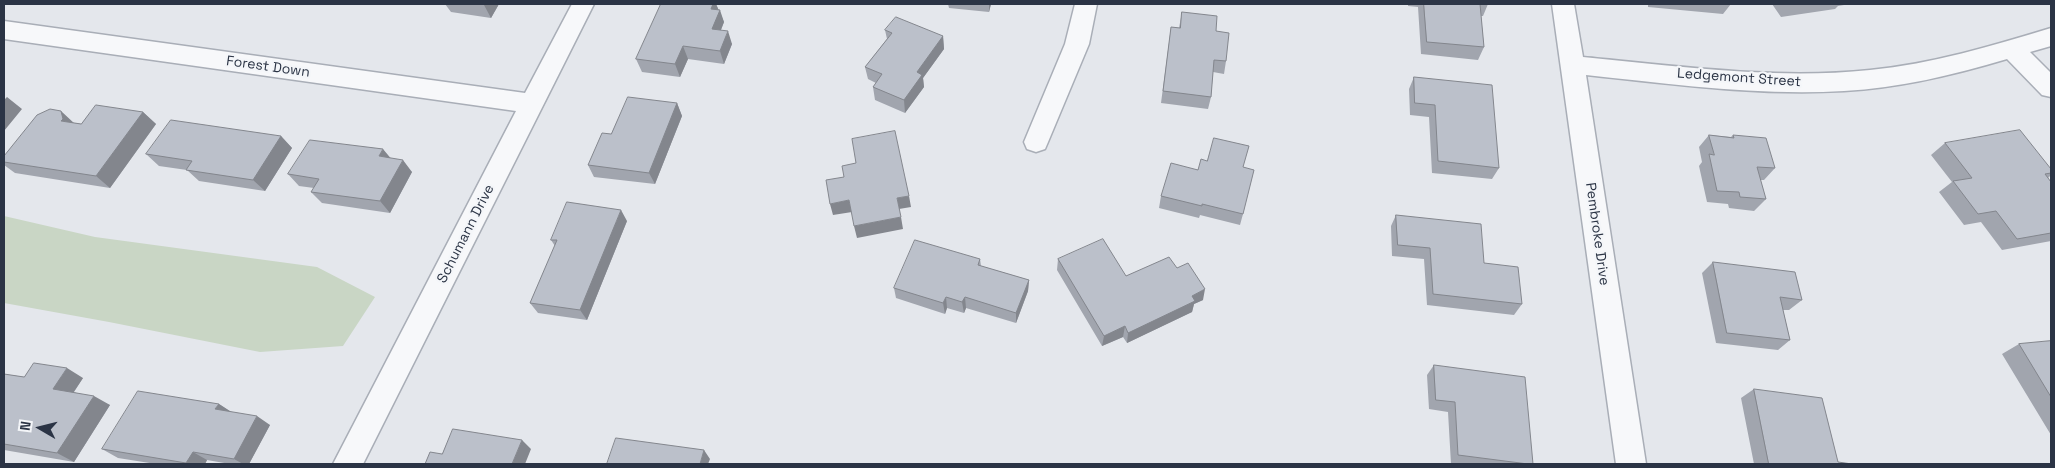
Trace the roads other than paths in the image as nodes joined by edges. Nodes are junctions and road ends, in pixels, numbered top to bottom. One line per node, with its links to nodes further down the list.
1 (583, 4): 9 (street, Schumann Drive)
2 (1086, 4): 10 (street)
3 (1563, 4): 7 (street, Pembroke Drive)
4 (4, 30): 9 (street, Forest Down)
5 (2051, 37): 6 (street, Ledgemont Street)
6 (2012, 49): 7 (street, Ledgemont Street); 8 (street)
7 (1572, 64): 12 (street, Pembroke Drive)
8 (2051, 88)
9 (532, 104): 11 (street, Schumann Drive)
10 (1036, 142)
11 (348, 464)
12 (1631, 464)

